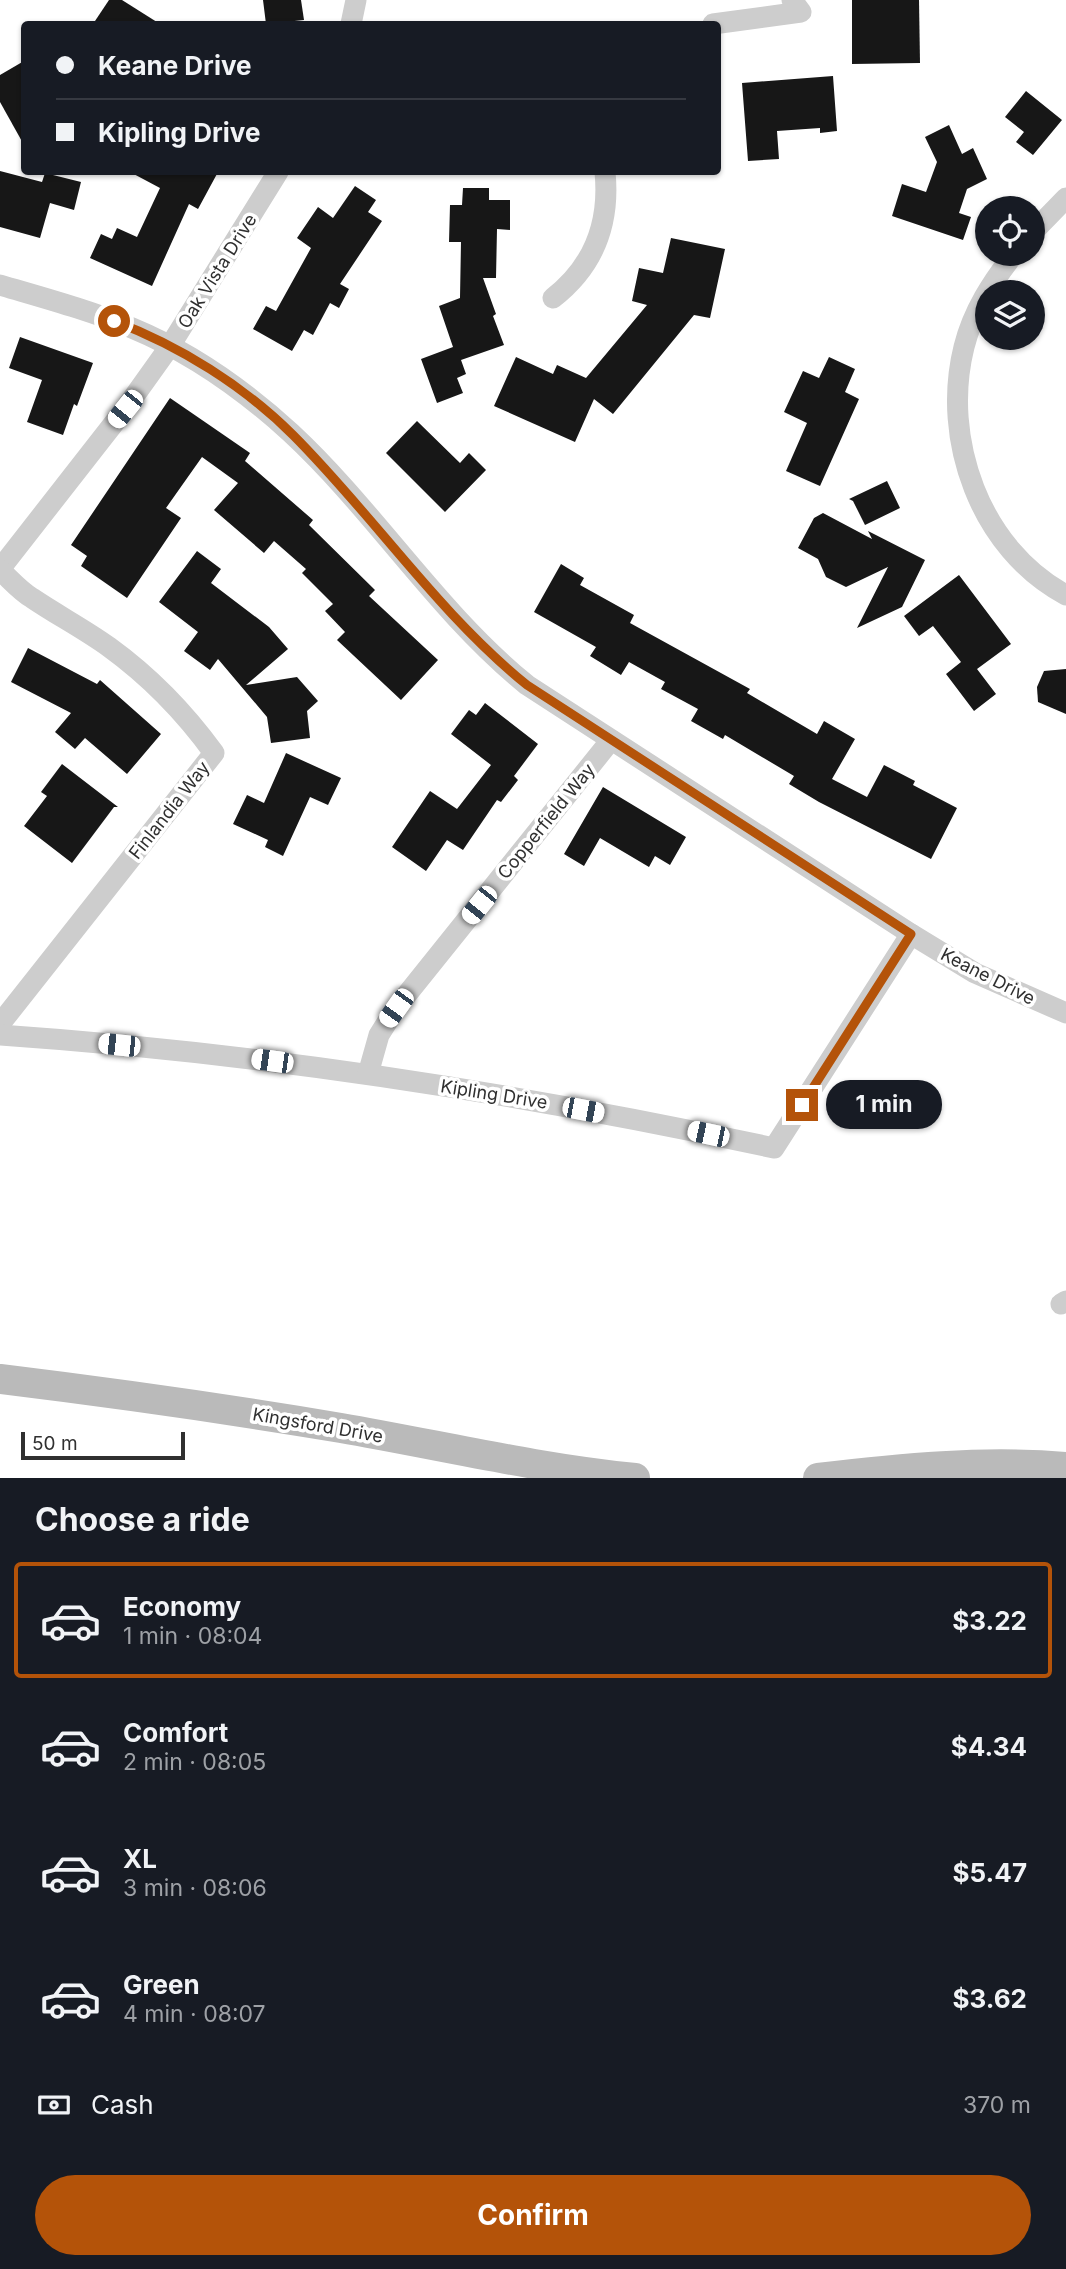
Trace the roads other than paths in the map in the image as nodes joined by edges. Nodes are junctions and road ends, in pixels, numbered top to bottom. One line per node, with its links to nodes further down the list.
1 (356, 0): 3 (street)
2 (792, 0): 4 (street)
3 (352, 21)
4 (721, 23)
5 (276, 175): 12 (street, Oak Vista Drive)
6 (605, 175): 11 (street)
7 (1066, 198): 8 (street)
8 (1045, 220)
9 (1005, 266): 14 (street)
10 (0, 285): 12 (street, Keane Drive)
11 (553, 298)
12 (170, 346): 13 (street, Oak Vista Drive); 15 (street, Keane Drive)
13 (0, 569): 18 (street, Finlandia Way)
14 (1066, 595)
15 (611, 740): 16 (street, Keane Drive); 20 (street, Copperfield Way)
16 (911, 934): 17 (street, Keane Drive); 20 (street, Kipling Drive)
17 (1066, 1013)
18 (0, 1024)
19 (0, 1035): 20 (street, Kipling Drive)
20 (368, 1074)
21 (0, 1379): 23 (street, Kingsford Drive)
22 (1066, 1467): 24 (street)
23 (635, 1478)
24 (818, 1478)

